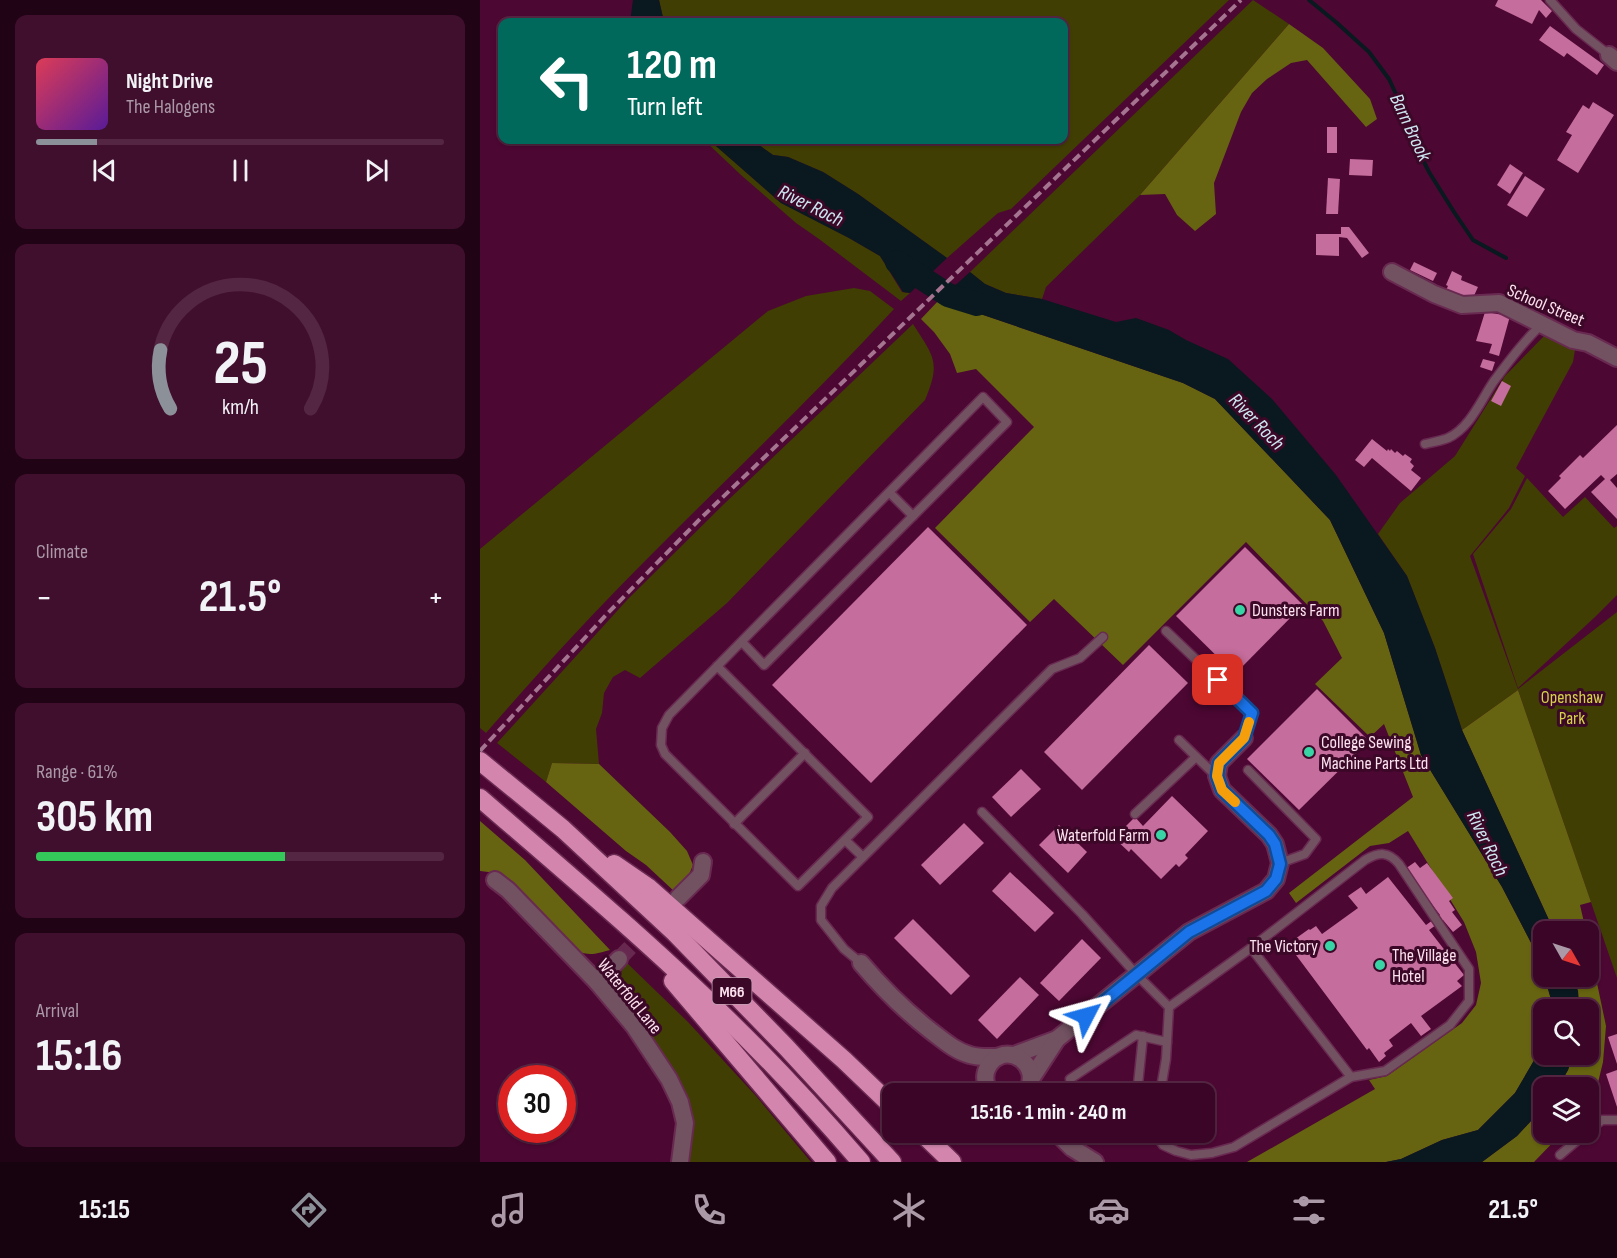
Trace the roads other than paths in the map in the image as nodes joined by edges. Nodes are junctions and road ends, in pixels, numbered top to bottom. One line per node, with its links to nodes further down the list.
1 (1550, 0): 2 (lane)
2 (1613, 59)
3 (1392, 272): 4 (street, School Street)
4 (1542, 324): 5 (street, School Street); 6 (lane)
5 (1617, 358)
6 (1425, 444)
7 (890, 493): 8 (lane); 8 (lane); 11 (lane)
8 (913, 516): 11 (lane)
9 (1166, 631): 13 (lane)
10 (1103, 637): 26 (lane)
11 (742, 642): 12 (lane)
12 (717, 666): 15 (lane); 23 (lane)
13 (1244, 738): 19 (street)
14 (1179, 740): 16 (lane)
15 (805, 753): 23 (lane); 25 (lane)
16 (1196, 757): 19 (lane); 22 (lane)
17 (480, 760): 24 (highway, M66)
18 (1248, 770): 28 (lane)
19 (1217, 776): 28 (street)
20 (480, 798): 31 (highway, M66)
21 (982, 812): 35 (lane)
22 (1135, 814)
23 (734, 824): 25 (lane)
24 (563, 829): 51 (highway, M66); 62 (highway, M66)
25 (845, 840): 26 (lane)
26 (863, 857): 34 (lane)
27 (703, 862): 30 (street)
28 (1280, 864): 35 (street)
29 (495, 880): 36 (street, Waterfold Lane)
30 (678, 898)
31 (623, 922): 60 (highway, M66); 61 (highway, M66)
32 (1251, 948): 37 (lane); 43 (lane); 43 (lane)
33 (619, 959): 36 (street)
34 (861, 963): 41 (street)
35 (1137, 975): 37 (lane); 39 (street)
36 (597, 982): 59 (street, Waterfold Lane)
37 (1169, 1007): 40 (lane)
38 (1143, 1036): 40 (lane); 48 (lane); 49 (lane)
39 (1058, 1039): 42 (street); 47 (street)
40 (1167, 1042): 50 (lane)
41 (950, 1046): 42 (street); 44 (street)
42 (1006, 1056): 45 (street); 46 (street)
43 (1351, 1077): 56 (lane)
44 (983, 1083)
45 (987, 1083)
46 (1030, 1083)
47 (1032, 1083)
48 (1071, 1083)
49 (1138, 1083)
50 (1162, 1083)
51 (882, 1096)
52 (1617, 1120): 53 (lane)
53 (1599, 1123)
54 (932, 1143): 63 (highway)
55 (1067, 1143): 64 (street)
56 (1162, 1143)
57 (1575, 1143): 58 (lane)
58 (1560, 1155)
59 (680, 1162)
60 (827, 1162)
61 (861, 1162)
62 (892, 1162)
63 (952, 1162)
64 (1095, 1162)

